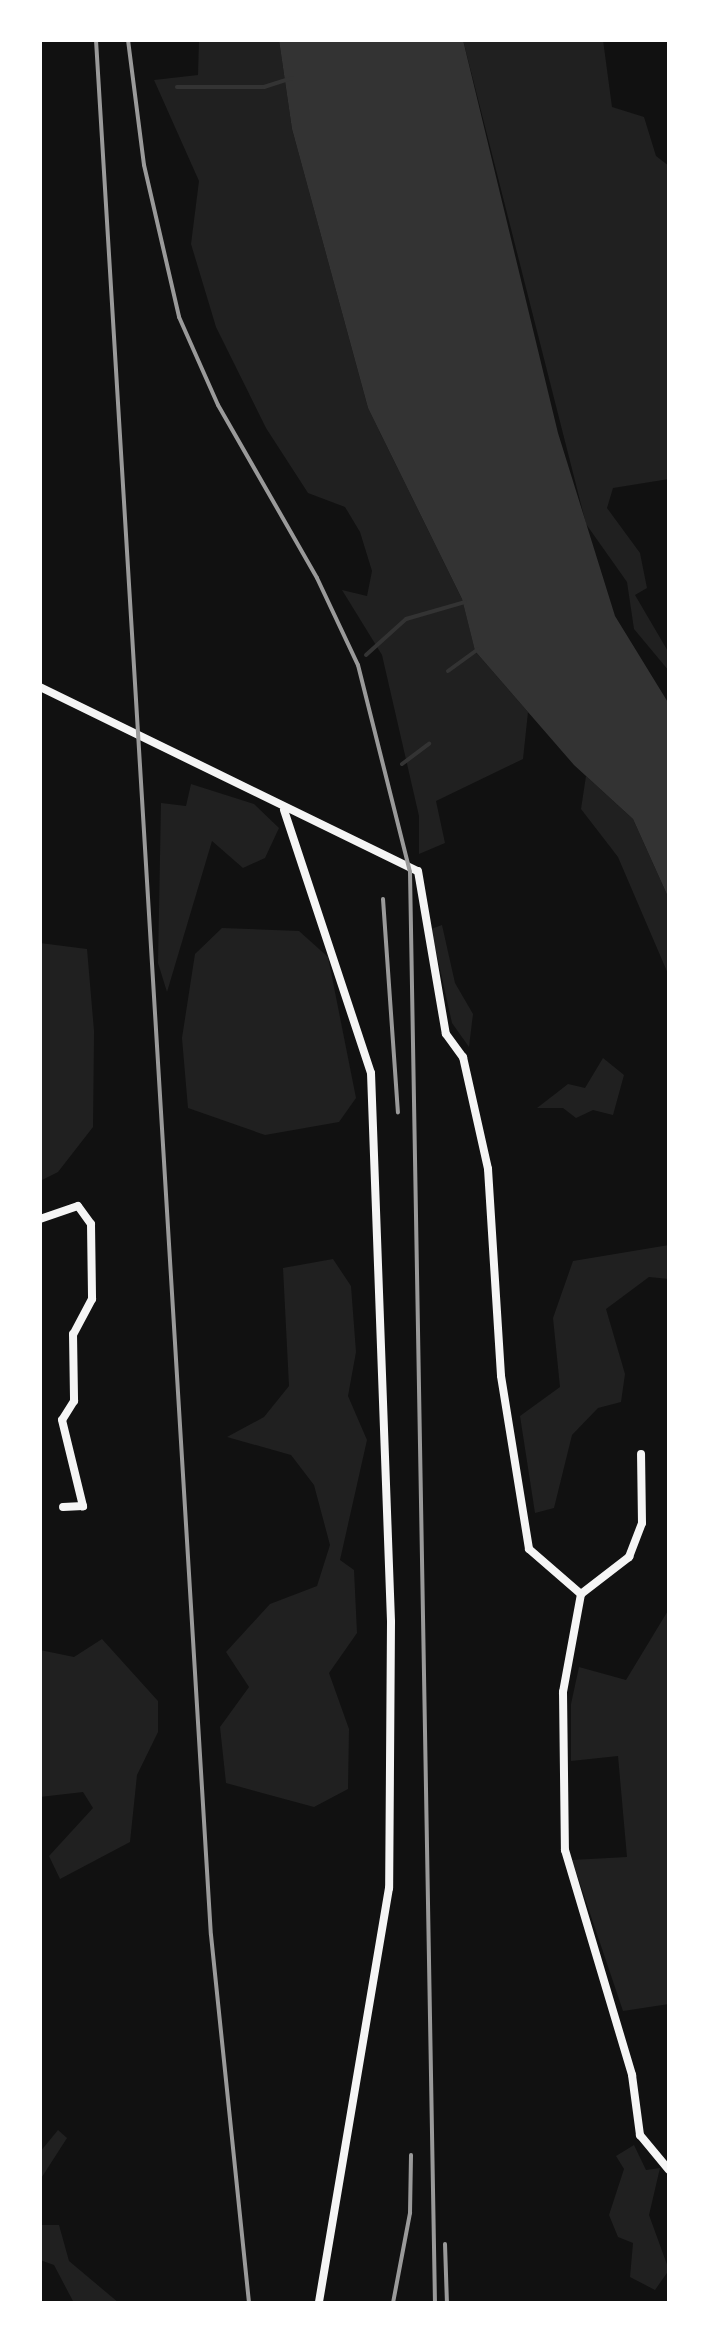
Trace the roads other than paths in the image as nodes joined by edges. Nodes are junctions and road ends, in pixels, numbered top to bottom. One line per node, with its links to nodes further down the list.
1 (40, 687): 2 (street)
2 (284, 810): 6 (street); 8 (street)
3 (40, 1219): 5 (street)
4 (641, 1454): 6 (street)
5 (63, 1507)
6 (581, 1594): 7 (street)
7 (669, 2170)
8 (319, 2303)

